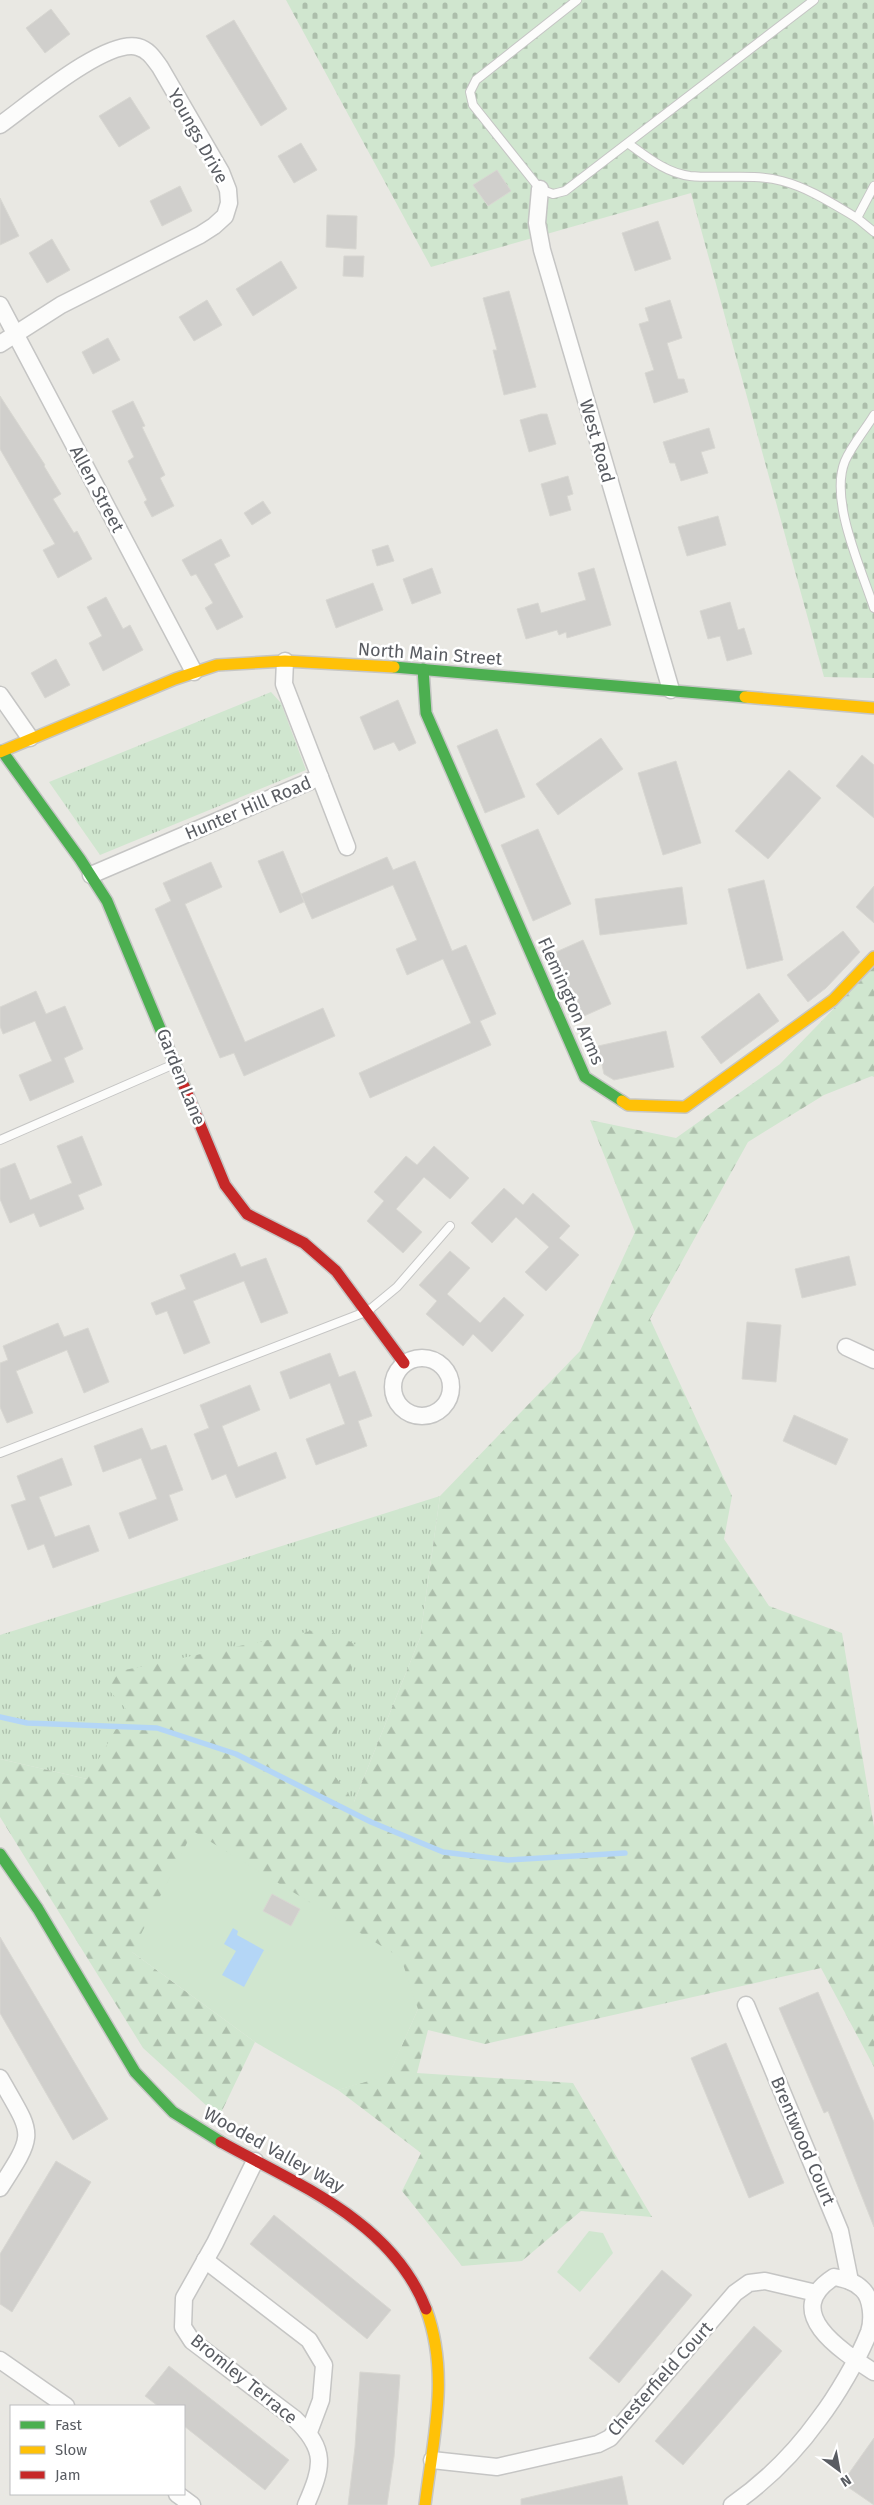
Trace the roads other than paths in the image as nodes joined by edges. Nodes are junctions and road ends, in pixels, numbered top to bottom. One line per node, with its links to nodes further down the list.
1 (577, 0): 6 (lane)
2 (814, 0): 4 (lane)
3 (0, 125): 10 (street, Youngs Drive)
4 (629, 144): 6 (lane); 7 (lane)
5 (874, 186): 7 (lane)
6 (540, 188): 17 (street, West Road)
7 (857, 218): 8 (lane)
8 (874, 232)
9 (0, 305): 10 (street, Allen Street)
10 (14, 334): 11 (street, Youngs Drive); 16 (street, Allen Street)
11 (0, 344)
12 (874, 416): 13 (lane)
13 (874, 608)
14 (285, 661): 15 (street, North Main Street); 16 (street, North Main Street); 22 (street, Hunter Hill Road)
15 (422, 669): 17 (street, North Main Street); 25 (street, Flemington Arms)
16 (194, 672): 20 (street, North Main Street)
17 (671, 690): 19 (street, North Main Street)
18 (0, 695): 20 (street)
19 (874, 708)
20 (30, 738): 21 (street, North Main Street)
21 (1, 751): 24 (street, Garden Lane)
22 (320, 777): 23 (street); 24 (street, Hunter Hill Road)
23 (347, 846)
24 (91, 876): 26 (street, Garden Lane)
25 (874, 957)
26 (175, 1064): 27 (lane); 29 (street, Garden Lane)
27 (0, 1140)
28 (450, 1226): 29 (lane)
29 (368, 1311): 32 (street, Garden Lane); 33 (lane)
30 (846, 1347): 31 (street)
31 (874, 1360)
32 (404, 1363)
33 (0, 1452)
34 (0, 1854): 37 (street, Wooded Valley Way)
35 (746, 2005): 40 (street, Brentwood Court)
36 (0, 2078): 38 (street)
37 (255, 2161): 39 (street, Bromley Terrace); 47 (street, Wooded Valley Way)
38 (0, 2188)
39 (205, 2260): 46 (street); 46 (street, Bromley Terrace)
40 (850, 2280): 41 (street); 43 (street)
41 (816, 2293): 43 (street); 47 (street, Chesterfield Court)
42 (0, 2360): 45 (street)
43 (855, 2360): 44 (street); 52 (street)
44 (874, 2372)
45 (65, 2405)
46 (309, 2432): 50 (street)
47 (432, 2460): 51 (street, Wooded Valley Way)
48 (178, 2495): 49 (street)
49 (192, 2505)
50 (306, 2505)
51 (425, 2505)
52 (732, 2505)

